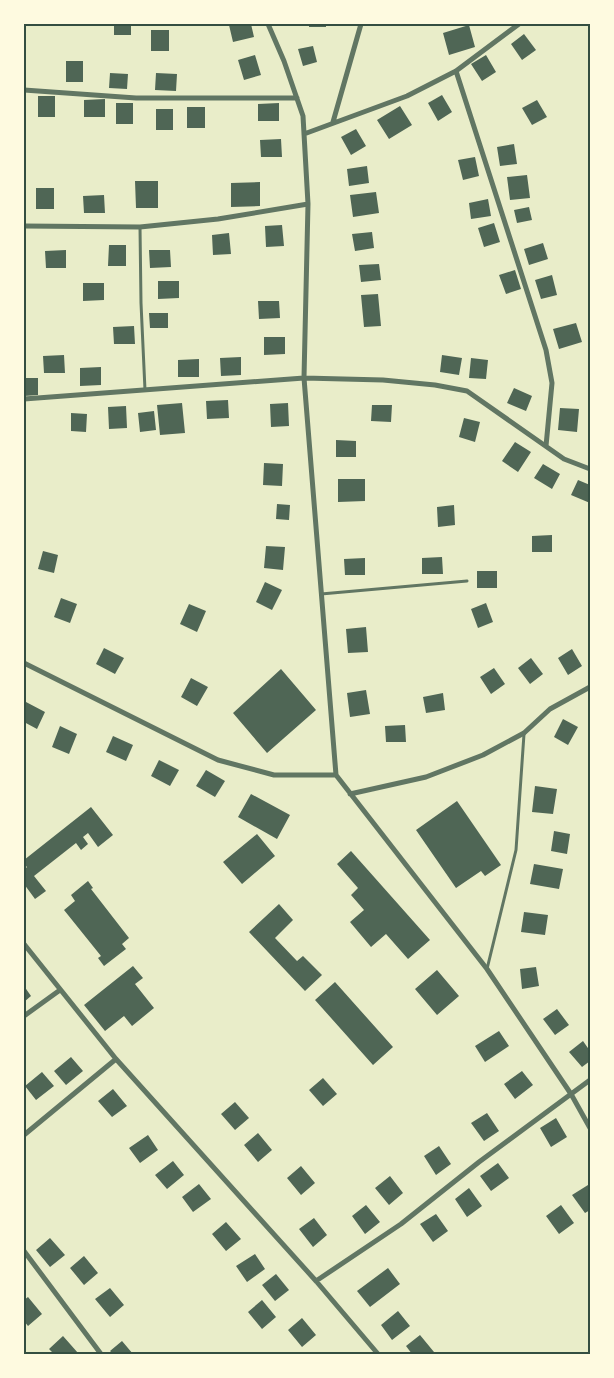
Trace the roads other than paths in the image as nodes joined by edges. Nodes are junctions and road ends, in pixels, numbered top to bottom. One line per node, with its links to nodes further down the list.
1 (268, 24): 6 (street)
2 (361, 24): 7 (street)
3 (519, 24): 4 (street)
4 (456, 71): 7 (street); 15 (street)
5 (24, 90): 6 (street)
6 (297, 98): 8 (street)
7 (333, 122): 8 (street)
8 (304, 134): 9 (street)
9 (308, 204): 11 (street); 12 (street)
10 (24, 226): 11 (street)
11 (140, 227): 13 (lane)
12 (304, 378): 13 (street); 15 (street); 18 (street)
13 (145, 391): 14 (street)
14 (24, 399)
15 (546, 446): 16 (street)
16 (590, 469)
17 (467, 581): 18 (lane)
18 (321, 594): 22 (street)
19 (24, 663): 22 (street)
20 (590, 687): 21 (street)
21 (524, 733): 23 (street); 25 (lane)
22 (336, 775): 23 (street)
23 (350, 794): 25 (street)
24 (24, 944): 26 (street)
25 (487, 969): 30 (street)
26 (60, 990): 27 (street); 28 (street)
27 (24, 1016)
28 (116, 1059): 32 (street); 34 (street)
29 (590, 1080): 30 (street)
30 (571, 1094): 31 (street); 34 (street)
31 (590, 1128)
32 (24, 1135)
33 (24, 1251): 35 (street)
34 (316, 1280): 36 (street)
35 (101, 1354)
36 (378, 1354)

